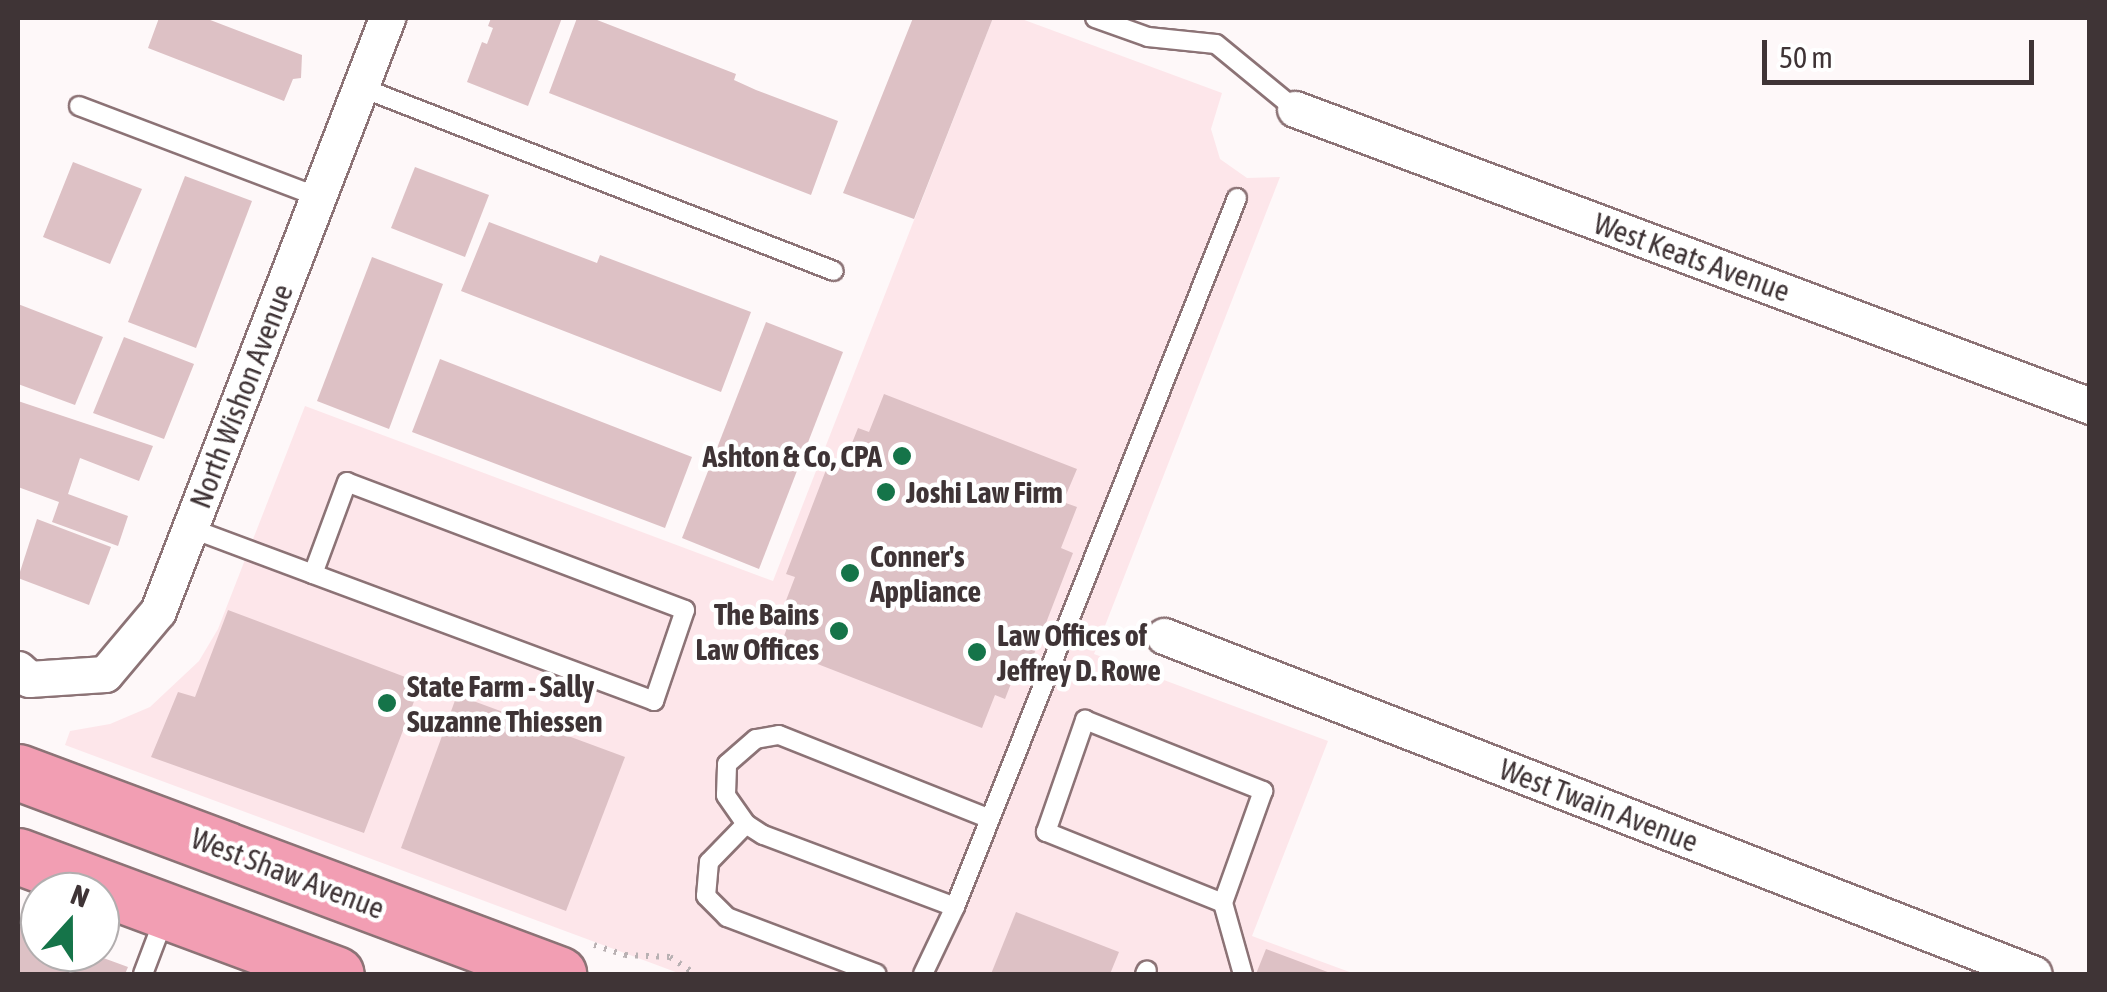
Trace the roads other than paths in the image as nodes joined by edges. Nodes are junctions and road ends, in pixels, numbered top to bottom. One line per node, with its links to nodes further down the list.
1 (387, 18): 3 (street, North Wishon Avenue)
2 (1095, 18): 5 (lane)
3 (360, 88): 6 (street, North Wishon Avenue); 8 (lane)
4 (79, 106): 6 (lane)
5 (1295, 109): 9 (street, West Keats Avenue)
6 (318, 197): 10 (street, North Wishon Avenue)
7 (1237, 198): 15 (lane)
8 (834, 271)
9 (2090, 406)
10 (190, 528): 11 (lane); 13 (street, North Wishon Avenue)
11 (313, 574): 11 (lane)
12 (1164, 636): 27 (street, West Twain Avenue)
13 (18, 668)
14 (18, 772): 23 (main road, West Shaw Avenue)
15 (990, 819): 16 (lane); 19 (lane)
16 (746, 824): 19 (lane); 24 (lane)
17 (18, 856): 20 (main road)
18 (1223, 903): 18 (lane); 26 (lane)
19 (955, 907): 25 (lane)
20 (167, 911): 21 (lane); 22 (main road)
21 (144, 974)
22 (336, 974)
23 (558, 974)
24 (877, 974)
25 (923, 974)
26 (1243, 974)
27 (2034, 974)

